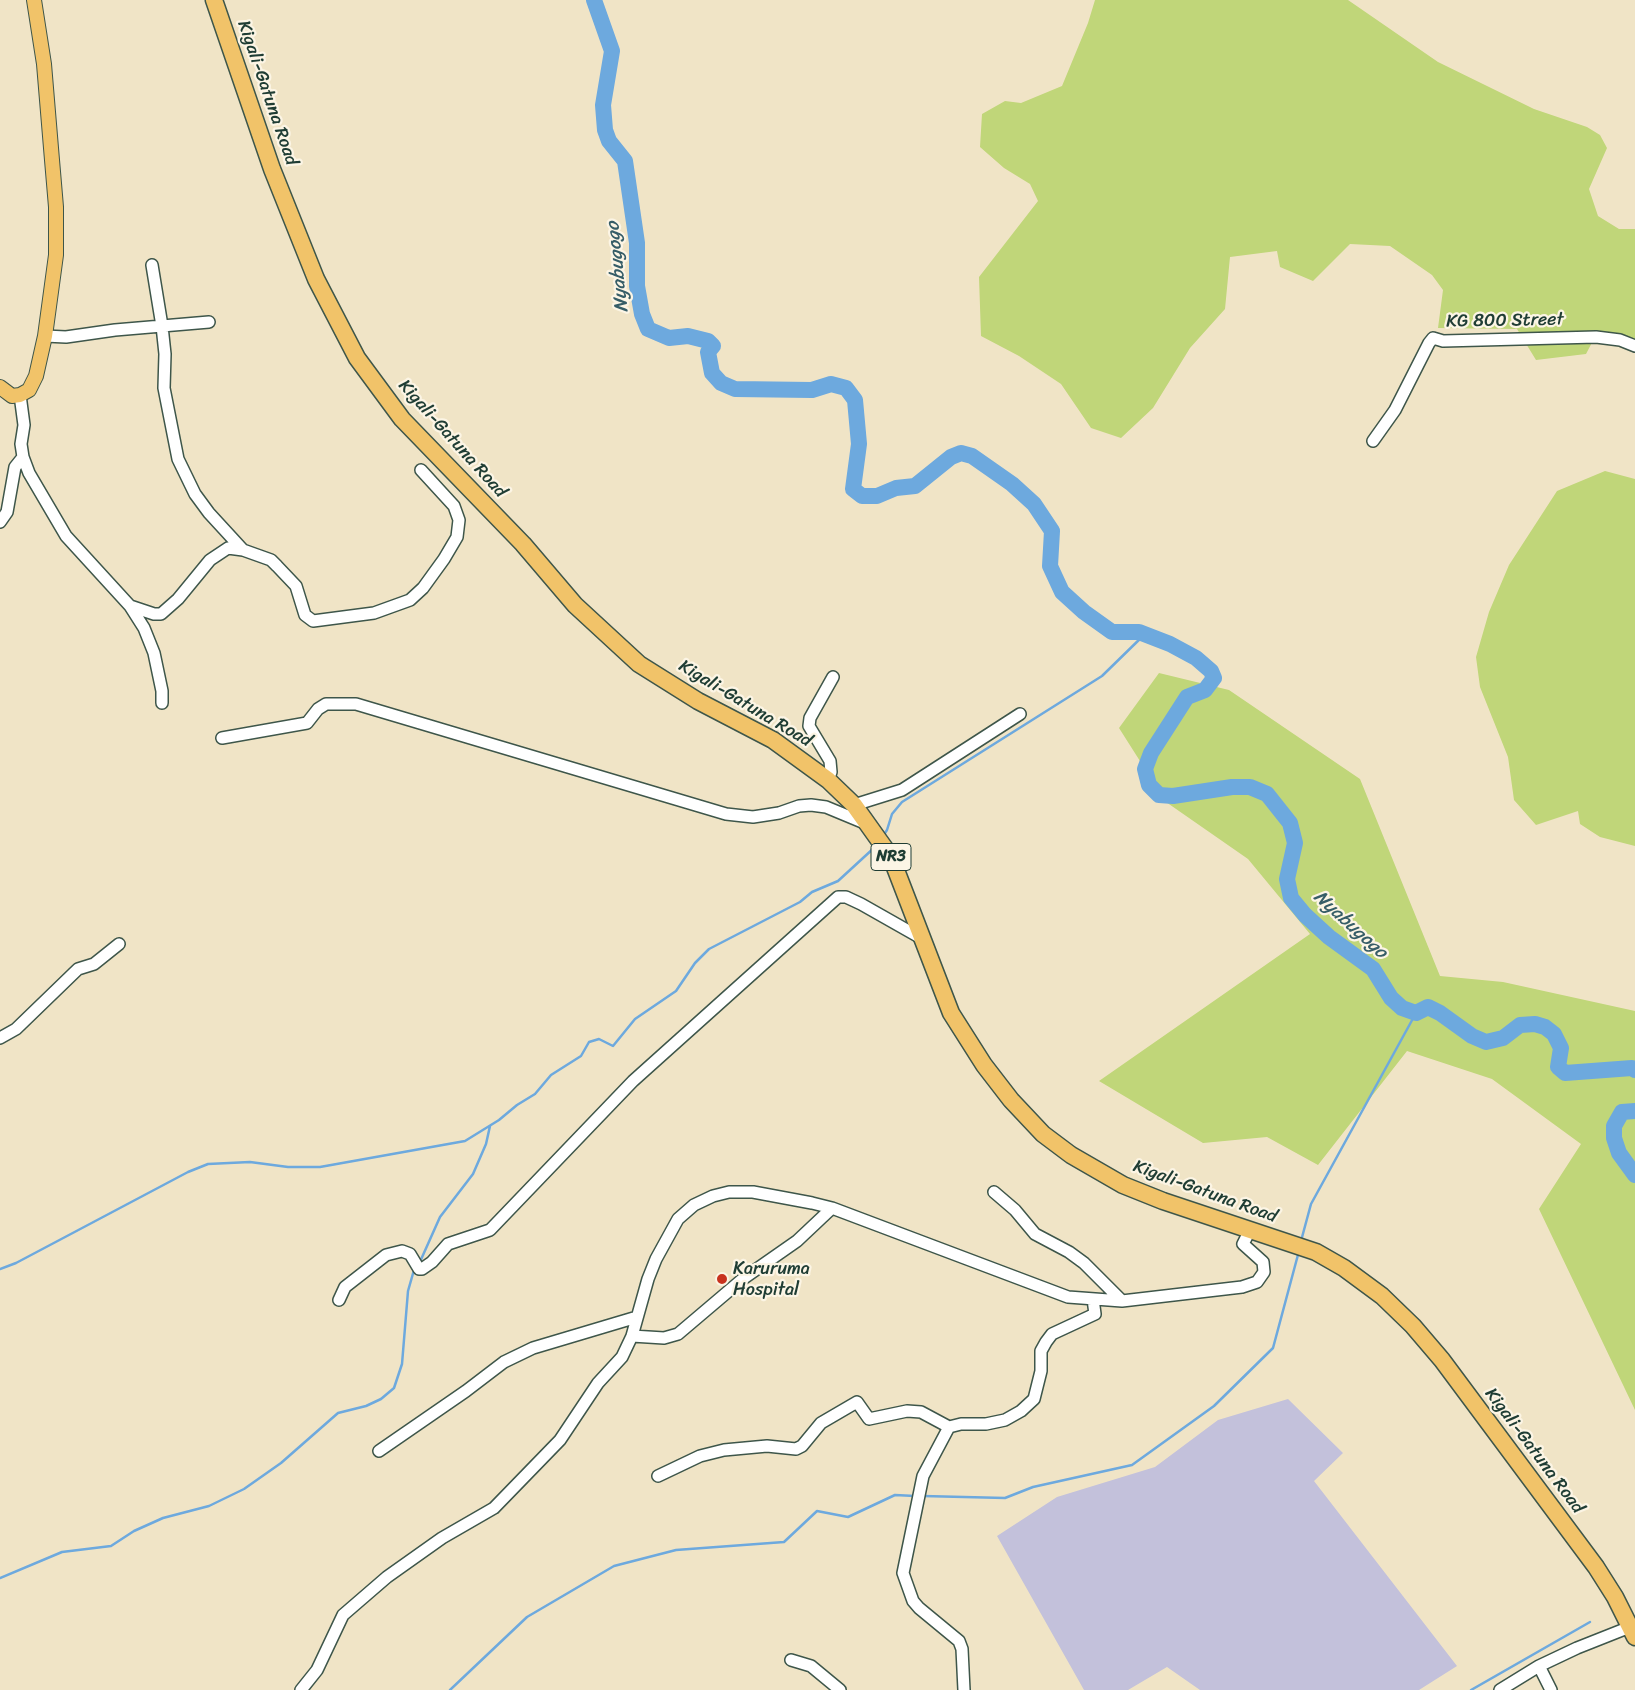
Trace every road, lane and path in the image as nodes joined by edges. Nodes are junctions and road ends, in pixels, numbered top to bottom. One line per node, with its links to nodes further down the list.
1 (34, 0): 6 (main road)
2 (214, 0): 20 (highway, Kigali-Gatuna Road / NR3)
3 (152, 265): 5 (street)
4 (210, 322): 5 (street)
5 (162, 326): 6 (street); 14 (street)
6 (45, 336): 9 (main road)
7 (1635, 346): 10 (street, KG 800 Street)
8 (0, 387): 9 (main road)
9 (20, 395): 11 (street)
10 (1373, 441)
11 (22, 457): 13 (street); 15 (street)
12 (421, 470): 14 (street)
13 (0, 522)
14 (243, 550): 15 (street)
15 (130, 606): 17 (street)
16 (833, 677): 20 (street)
17 (162, 703)
18 (1020, 714): 21 (street)
19 (222, 738): 22 (street)
20 (828, 780): 21 (highway, Kigali-Gatuna Road / NR3)
21 (854, 805): 22 (highway, Kigali-Gatuna Road / NR3)
22 (870, 825): 23 (highway, Kigali-Gatuna Road / NR3)
23 (921, 938): 28 (highway, Kigali-Gatuna Road / NR3); 30 (street)
24 (119, 944): 25 (street)
25 (0, 1038)
26 (994, 1192): 31 (street)
27 (832, 1208): 29 (street); 32 (street); 33 (street)
28 (1250, 1230): 31 (street); 37 (highway, Kigali-Gatuna Road / NR3)
29 (1093, 1299): 31 (street); 34 (street)
30 (339, 1300)
31 (1122, 1301)
32 (636, 1317): 33 (street); 35 (street)
33 (632, 1336): 40 (street)
34 (949, 1427): 36 (street); 42 (street)
35 (379, 1451)
36 (658, 1476)
37 (1633, 1632): 39 (street)
38 (791, 1660): 41 (street)
39 (1540, 1666): 43 (street); 44 (street)
40 (301, 1690)
41 (840, 1690)
42 (964, 1690)
43 (1500, 1690)
44 (1551, 1690)

